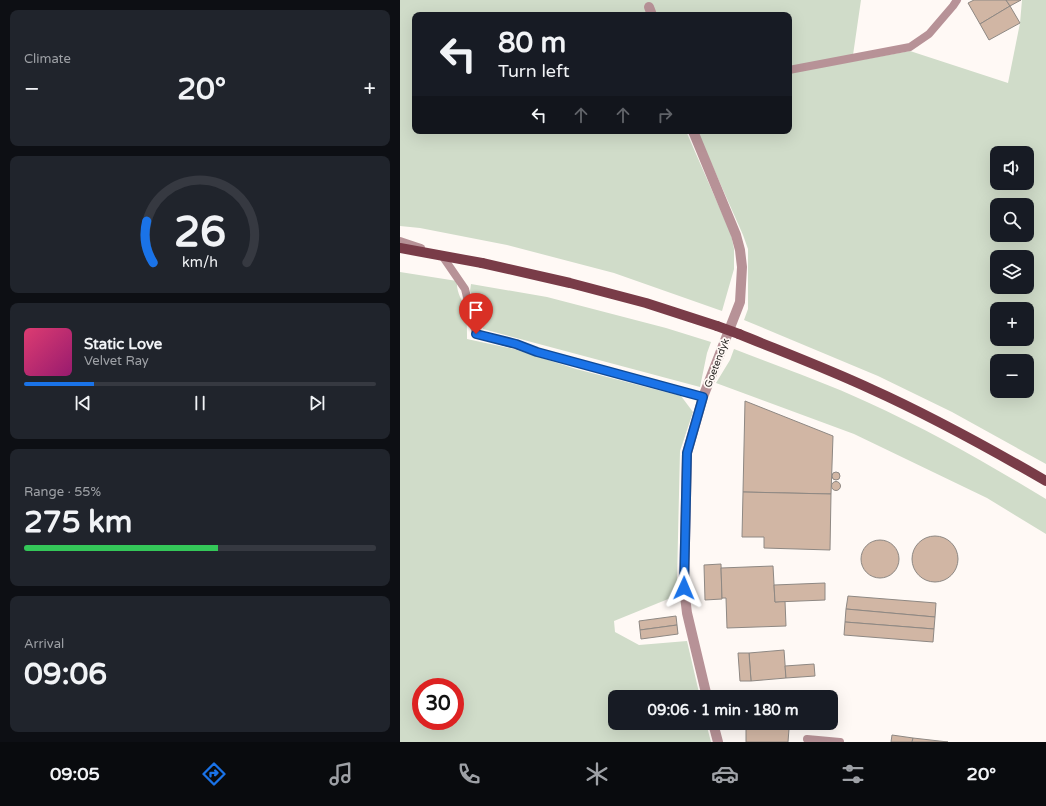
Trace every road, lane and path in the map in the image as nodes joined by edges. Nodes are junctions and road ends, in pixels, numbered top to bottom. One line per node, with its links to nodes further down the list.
1 (957, 0): 2 (lane)
2 (792, 69)
3 (694, 134): 6 (street, Goetendyk)
4 (400, 241): 6 (lane)
5 (400, 248): 7 (main road, bridge)
6 (703, 397): 8 (street, Goetendyk)
7 (1046, 481)
8 (705, 690)
9 (715, 730): 11 (street)
10 (806, 739): 12 (lane)
11 (718, 742)
12 (840, 742)

